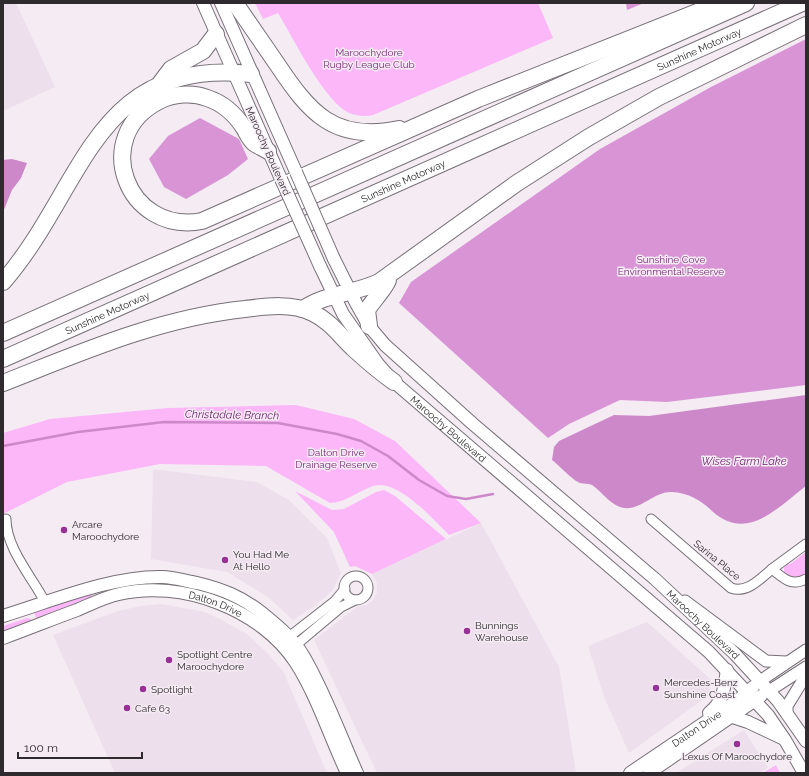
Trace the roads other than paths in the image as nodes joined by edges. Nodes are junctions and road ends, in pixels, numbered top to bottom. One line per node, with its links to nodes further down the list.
1 (203, 3): 8 (main road, Maroochy Boulevard)
2 (221, 3): 10 (main road, Maroochy Boulevard)
3 (235, 3): 12 (highway)
4 (720, 3): 12 (highway)
5 (746, 3): 20 (highway)
6 (802, 3): 21 (highway, Sunshine Motorway)
7 (806, 25): 14 (highway)
8 (216, 34): 9 (main road, Maroochy Boulevard); 11 (highway)
9 (233, 72): 10 (highway); 11 (highway); 13 (main road, Maroochy Boulevard)
10 (251, 74): 16 (main road, Maroochy Boulevard, bridge)
11 (159, 86): 15 (highway)
12 (423, 124): 13 (highway)
13 (268, 151): 17 (main road, Maroochy Boulevard, bridge)
14 (389, 276): 16 (highway); 19 (highway)
15 (3, 282)
16 (349, 292): 17 (highway); 19 (main road, Maroochy Boulevard)
17 (333, 294): 18 (highway); 22 (main road, Maroochy Boulevard)
18 (303, 309): 22 (highway); 23 (highway)
19 (369, 326): 28 (main road, Maroochy Boulevard)
20 (3, 334)
21 (3, 358)
22 (394, 382): 43 (main road, Maroochy Boulevard)
23 (3, 383)
24 (6, 519): 34 (street)
25 (651, 519): 27 (street, Sarina Place)
26 (806, 544): 27 (street, Sarina Place)
27 (772, 569): 29 (street)
28 (655, 579): 41 (street); 45 (main road, Maroochy Boulevard)
29 (806, 579)
30 (107, 585): 32 (main road); 34 (main road, Dalton Drive); 39 (main road, Dalton Drive)
31 (345, 589): 33 (street); 33 (street); 39 (street)
32 (142, 590): 37 (main road, Dalton Drive); 39 (main road, Dalton Drive)
33 (355, 600): 39 (street)
34 (45, 602): 35 (main road, Dalton Drive)
35 (3, 616)
36 (3, 622): 37 (main road)
37 (30, 628): 38 (main road, Dalton Drive)
38 (3, 638)
39 (288, 644): 53 (main road, Dalton Drive); 54 (main road)
40 (806, 650): 41 (street)
41 (786, 662): 45 (street)
42 (806, 667): 46 (street)
43 (727, 670): 47 (main road, Maroochy Boulevard); 52 (main road)
44 (806, 675): 48 (street)
45 (760, 681): 46 (main road, Maroochy Boulevard); 47 (main road, Dalton Drive)
46 (769, 691): 47 (main road, Dalton Drive); 48 (main road, Maroochy Boulevard)
47 (751, 696): 49 (main road, Dalton Drive); 50 (main road, Maroochy Boulevard); 52 (main road, Dalton Drive)
48 (787, 714): 51 (main road, Maroochy Boulevard)
49 (730, 716): 50 (main road); 56 (main road, Dalton Drive)
50 (785, 740): 57 (main road, Maroochy Boulevard)
51 (806, 741)
52 (659, 752): 55 (main road, Dalton Drive)
53 (347, 773)
54 (357, 773)
55 (630, 773)
56 (648, 773)
57 (804, 773)

